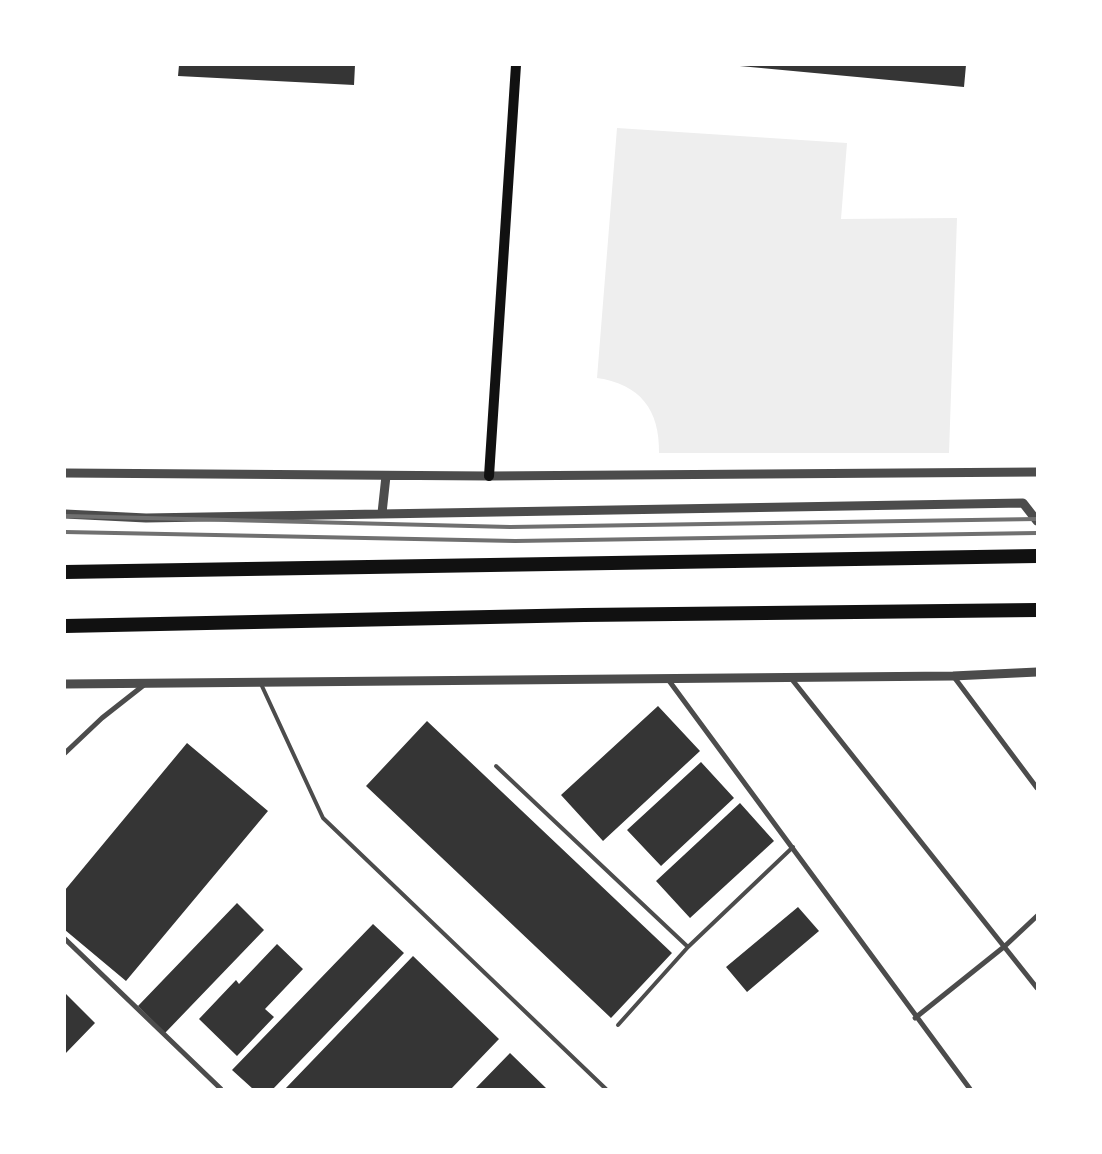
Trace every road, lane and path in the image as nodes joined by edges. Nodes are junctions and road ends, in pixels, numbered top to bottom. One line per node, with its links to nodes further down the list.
1 (516, 65): 5 (main road)
2 (1037, 472): 5 (street)
3 (65, 473): 4 (street)
4 (386, 476): 5 (street); 6 (street)
5 (489, 476)
6 (382, 513): 7 (street); 8 (street)
7 (65, 514)
8 (1037, 521)
9 (1037, 556): 10 (highway)
10 (65, 572)
11 (1037, 610): 12 (highway)
12 (65, 626)
13 (1037, 672): 14 (street)
14 (953, 676): 16 (street); 22 (street)
15 (666, 677): 16 (street); 17 (street); 23 (street)
16 (790, 677): 26 (street)
17 (260, 682): 18 (street); 32 (lane)
18 (147, 683): 19 (street); 20 (street)
19 (65, 684)
20 (65, 753)
21 (496, 766): 27 (lane)
22 (1037, 788)
23 (793, 846): 27 (lane); 29 (street)
24 (1037, 916): 26 (street)
25 (65, 940): 31 (street)
26 (1005, 946): 28 (street); 29 (street)
27 (688, 948): 30 (lane)
28 (1037, 988)
29 (915, 1018): 33 (street)
30 (618, 1025)
31 (221, 1089)
32 (606, 1089)
33 (970, 1089)

